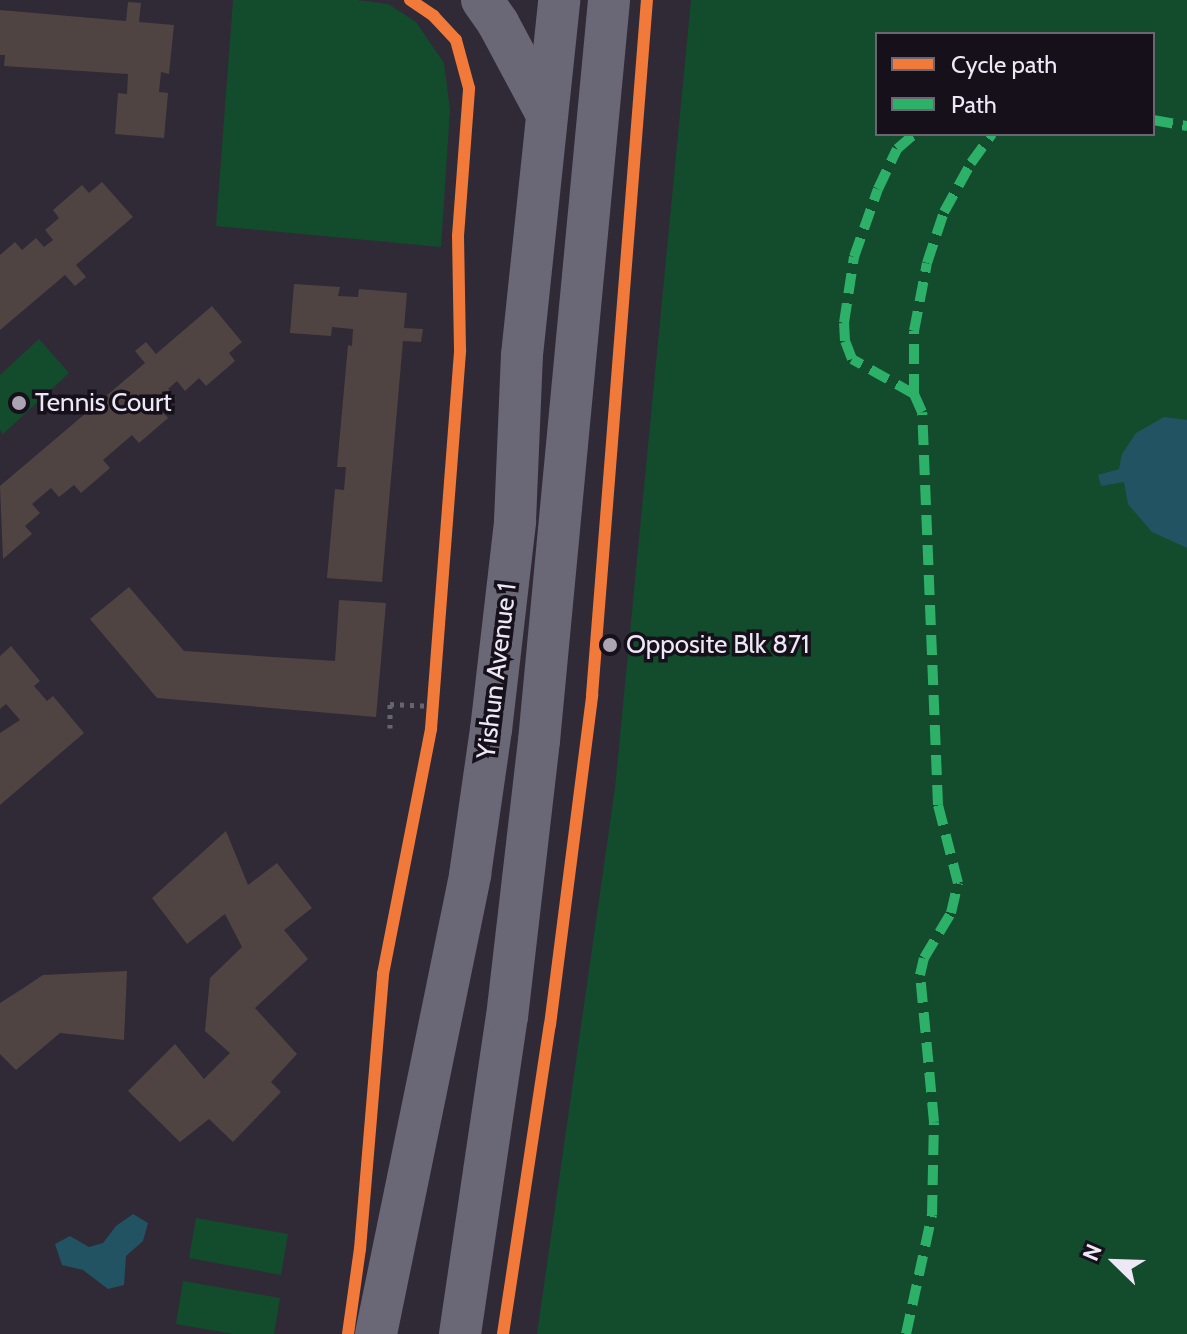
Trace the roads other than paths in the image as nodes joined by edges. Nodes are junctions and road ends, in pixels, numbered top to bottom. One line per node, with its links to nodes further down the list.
1 (482, 0): 4 (main road)
2 (559, 0): 4 (main road, Yishun Avenue 1)
3 (609, 0): 5 (main road, Yishun Avenue 1)
4 (546, 113): 6 (main road, Yishun Avenue 1)
5 (469, 1277): 7 (main road); 8 (main road, Yishun Avenue 1)
6 (385, 1330)
7 (425, 1334)
8 (460, 1334)

